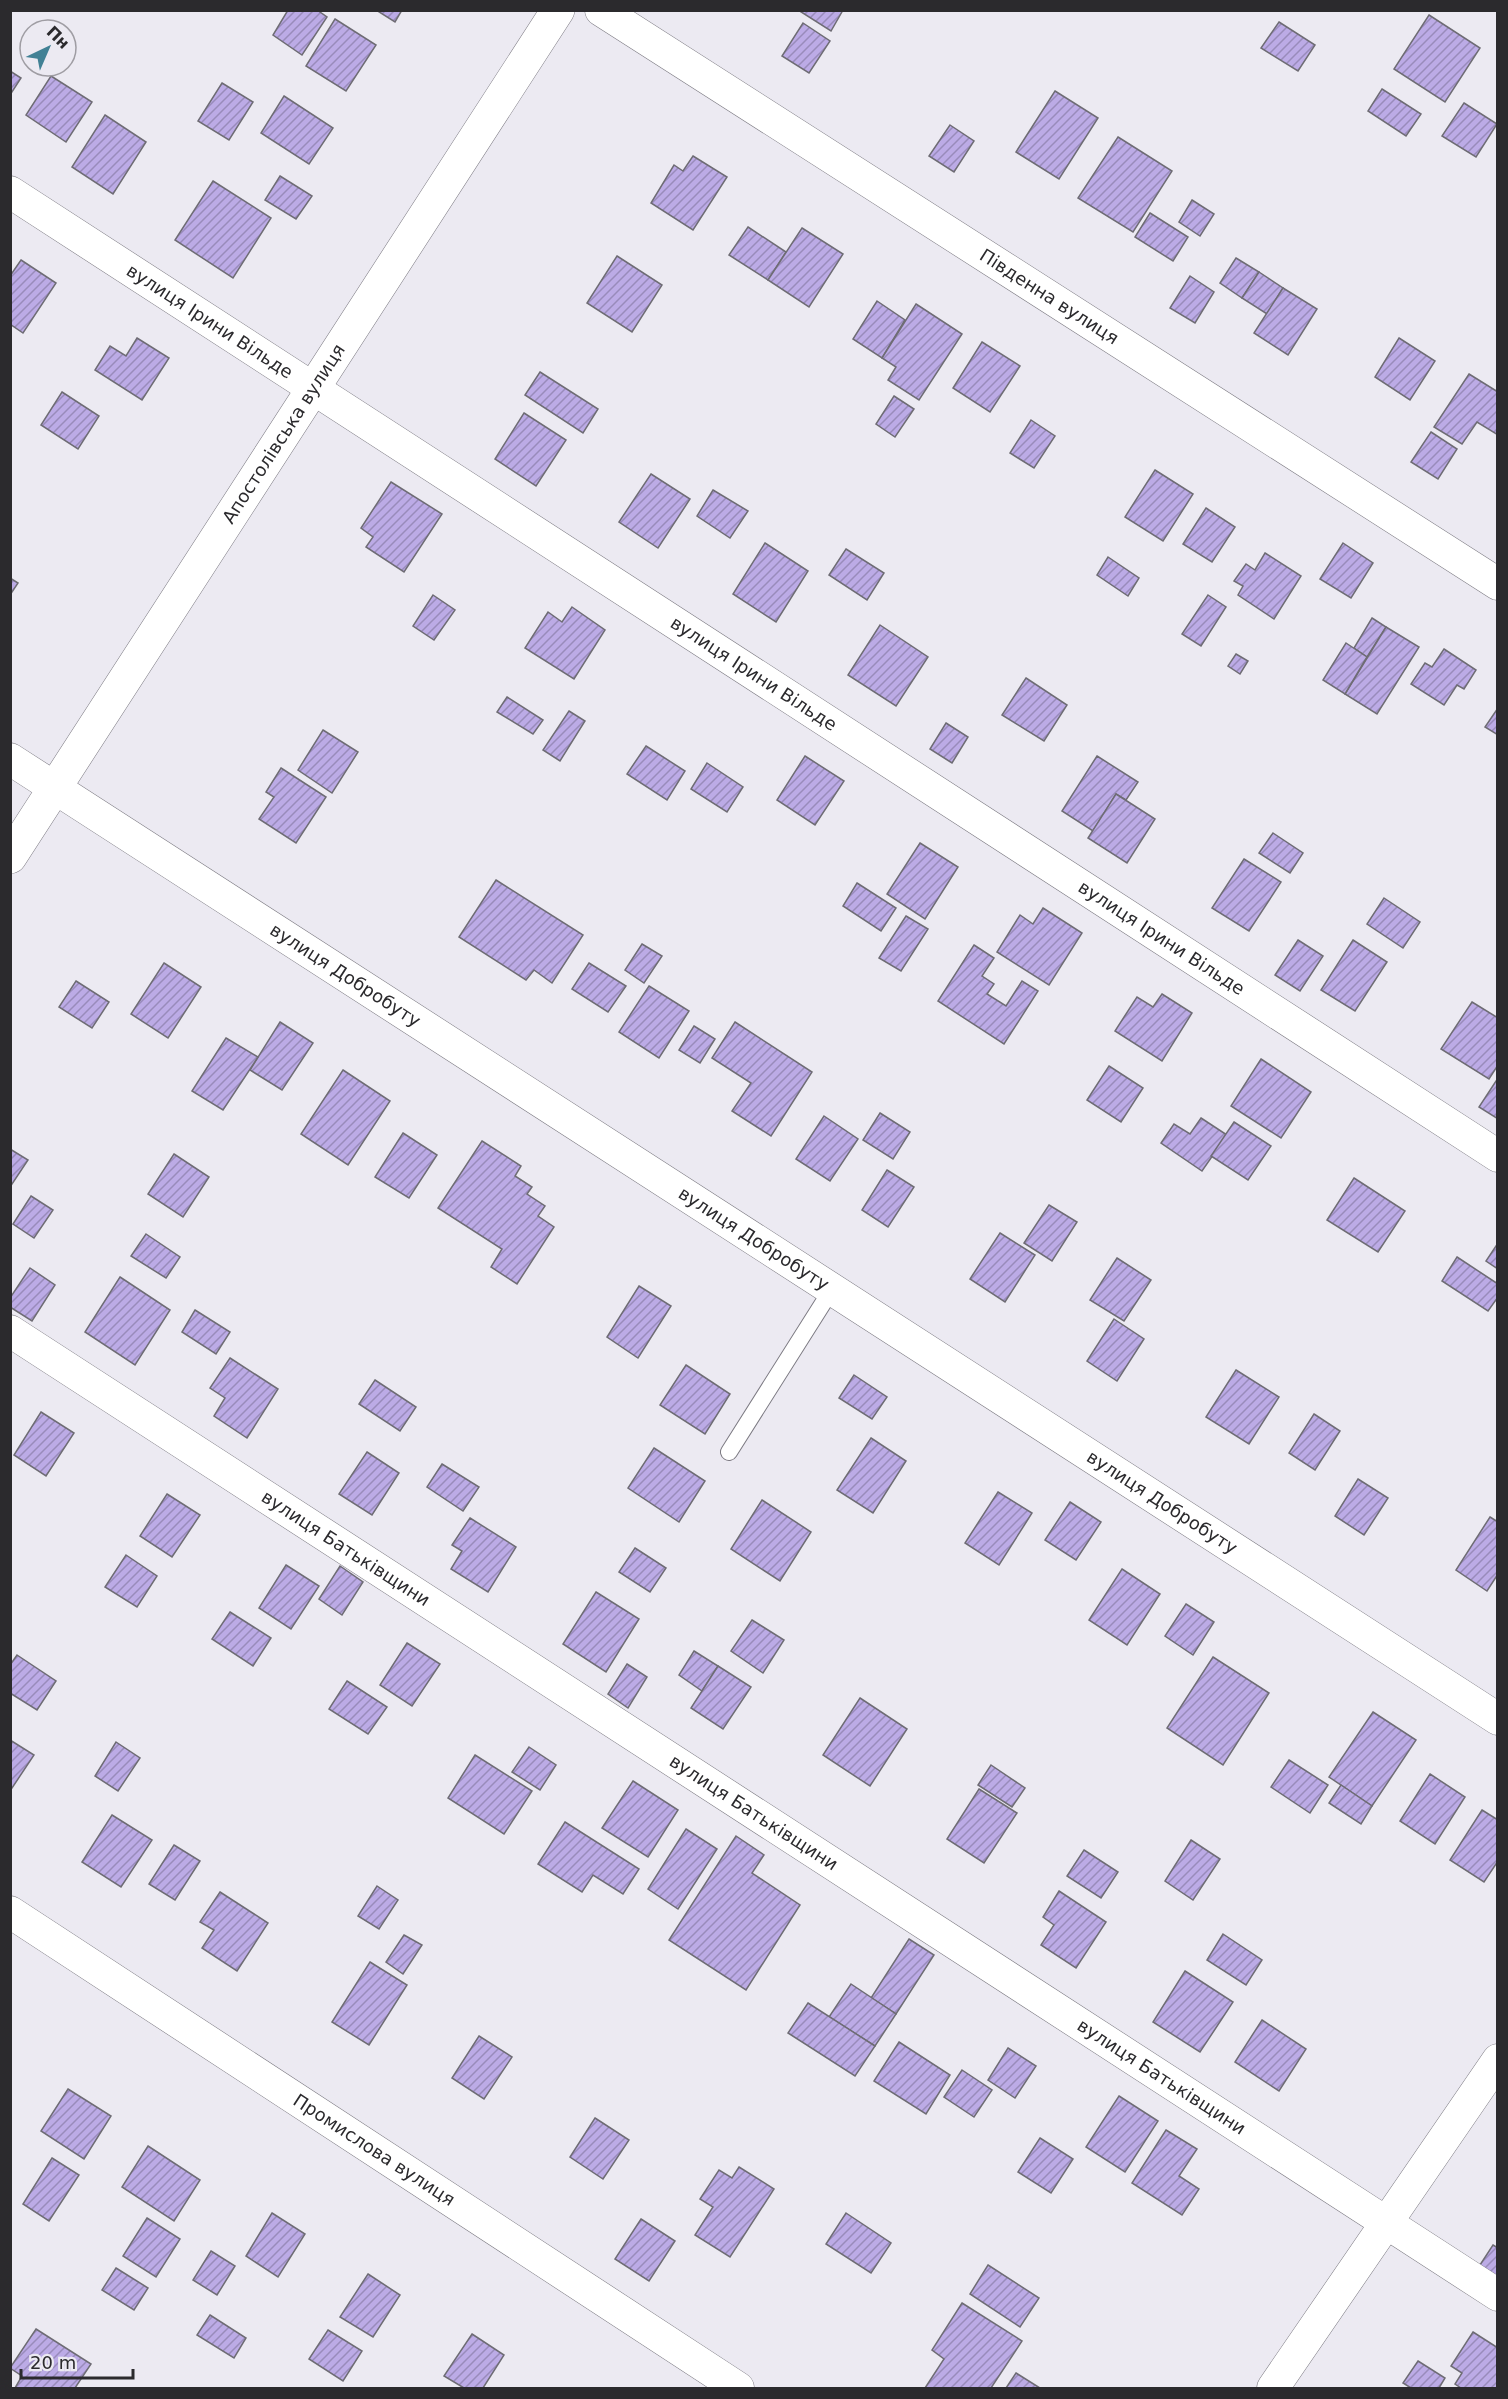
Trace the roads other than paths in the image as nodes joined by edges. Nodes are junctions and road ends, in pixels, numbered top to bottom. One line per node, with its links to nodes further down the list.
1 (558, 10): 4 (street, Апостолівська вулиця)
2 (601, 10): 5 (street, Південна вулиця)
3 (10, 192): 4 (street, вулиця Ірини Вільде)
4 (313, 388): 7 (street, Апостолівська вулиця); 9 (street, вулиця Ірини Вільде)
5 (1497, 584)
6 (10, 759): 7 (street, вулиця Добробуту)
7 (55, 788): 8 (street, Апостолівська вулиця); 10 (street, вулиця Добробуту)
8 (10, 857)
9 (1497, 1156)
10 (832, 1290): 12 (lane); 13 (street, вулиця Добробуту)
11 (10, 1331): 16 (street, вулиця Батьківщини)
12 (729, 1452)
13 (1497, 1719)
14 (10, 1912): 18 (street, Промислова вулиця)
15 (1497, 2060): 16 (street)
16 (1388, 2223): 17 (street, вулиця Батьківщини); 19 (street)
17 (1497, 2295)
18 (738, 2388)
19 (1273, 2388)

